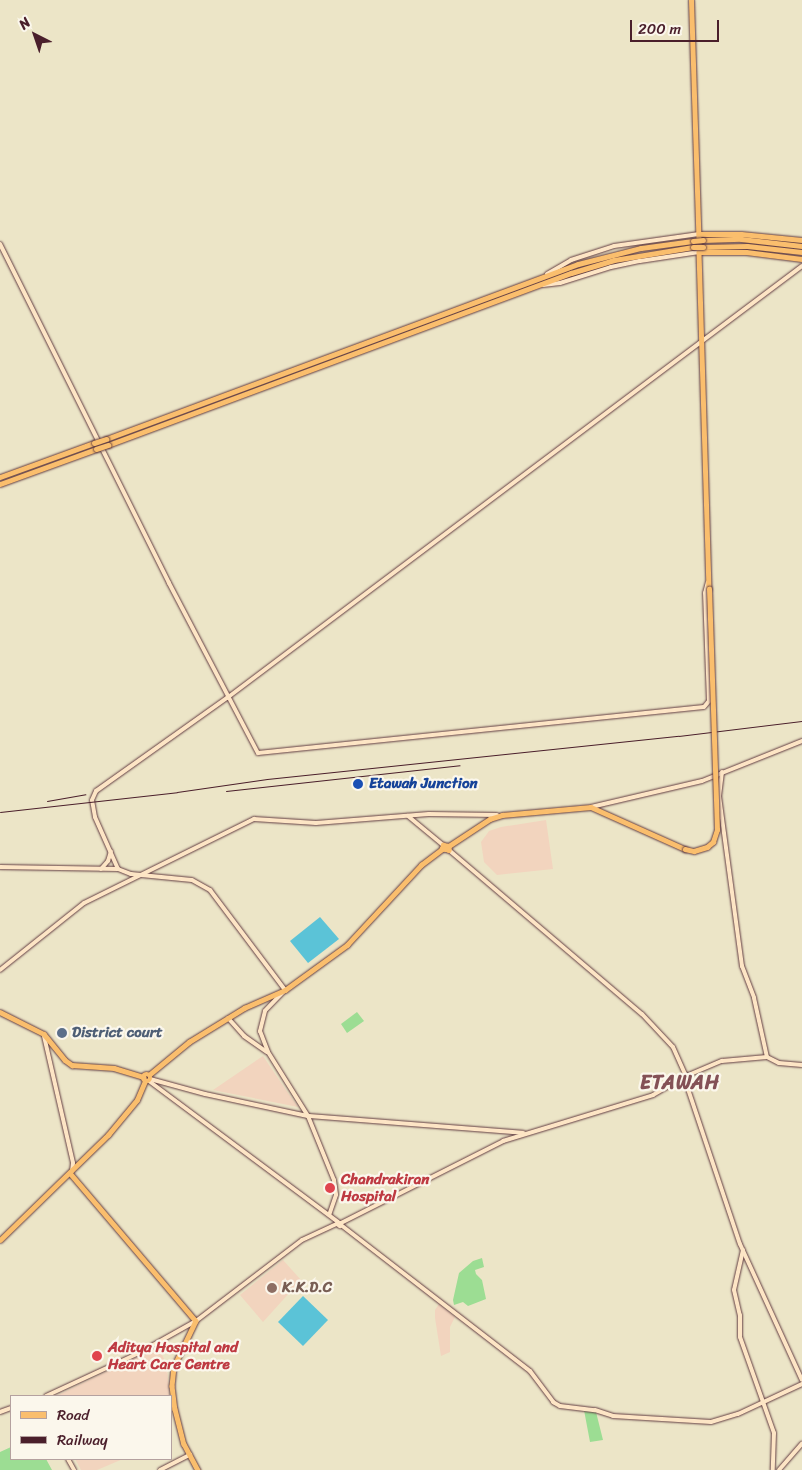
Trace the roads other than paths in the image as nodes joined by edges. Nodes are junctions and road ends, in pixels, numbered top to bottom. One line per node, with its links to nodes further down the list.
1 (692, 0): 2 (highway)
2 (698, 234): 3 (highway); 6 (highway); 10 (street)
3 (802, 240)
4 (0, 244): 18 (street)
5 (802, 246): 10 (highway, bridge)
6 (699, 252): 8 (highway); 11 (street); 13 (main road)
7 (802, 252): 11 (highway, bridge)
8 (802, 259)
9 (802, 266): 13 (street)
10 (543, 276): 12 (highway)
11 (533, 286): 12 (highway)
12 (391, 336): 14 (highway, bridge)
13 (702, 341): 17 (main road); 18 (street)
14 (95, 446): 15 (highway); 16 (highway)
15 (0, 477)
16 (0, 484)
17 (708, 582): 18 (street); 21 (main road, bridge)
18 (228, 698): 26 (street)
19 (802, 741): 20 (street)
20 (722, 772): 21 (street); 37 (street)
21 (591, 807): 22 (main road)
22 (502, 815): 23 (street); 25 (main road)
23 (408, 816): 24 (street); 30 (street)
24 (443, 847): 25 (main road); 32 (main road)
25 (449, 848): 39 (street)
26 (111, 851): 28 (street); 29 (street)
27 (0, 867): 28 (street)
28 (101, 869): 29 (street)
29 (118, 870): 30 (street)
30 (145, 874): 31 (street); 32 (street)
31 (0, 970)
32 (285, 990): 34 (main road); 36 (street)
33 (0, 1012): 35 (main road)
34 (228, 1018): 36 (street); 40 (main road)
35 (44, 1034): 40 (main road); 43 (street)
36 (268, 1052): 41 (street)
37 (767, 1057): 38 (street); 39 (street)
38 (802, 1065)
39 (686, 1076): 42 (street); 47 (street)
40 (147, 1078): 41 (street); 43 (main road); 44 (street)
41 (308, 1116): 42 (street); 44 (street)
42 (528, 1132): 45 (street)
43 (71, 1172): 46 (main road); 48 (main road)
44 (329, 1215): 45 (street)
45 (340, 1224): 48 (street); 51 (street)
46 (0, 1240)
47 (743, 1249): 49 (street); 51 (street)
48 (196, 1321): 50 (street); 53 (main road)
49 (802, 1382): 51 (street)
50 (48, 1395)
51 (763, 1402): 56 (street)
52 (802, 1444): 57 (street)
53 (190, 1455): 54 (street); 55 (main road)
54 (160, 1470)
55 (198, 1470)
56 (772, 1470)
57 (779, 1470)

